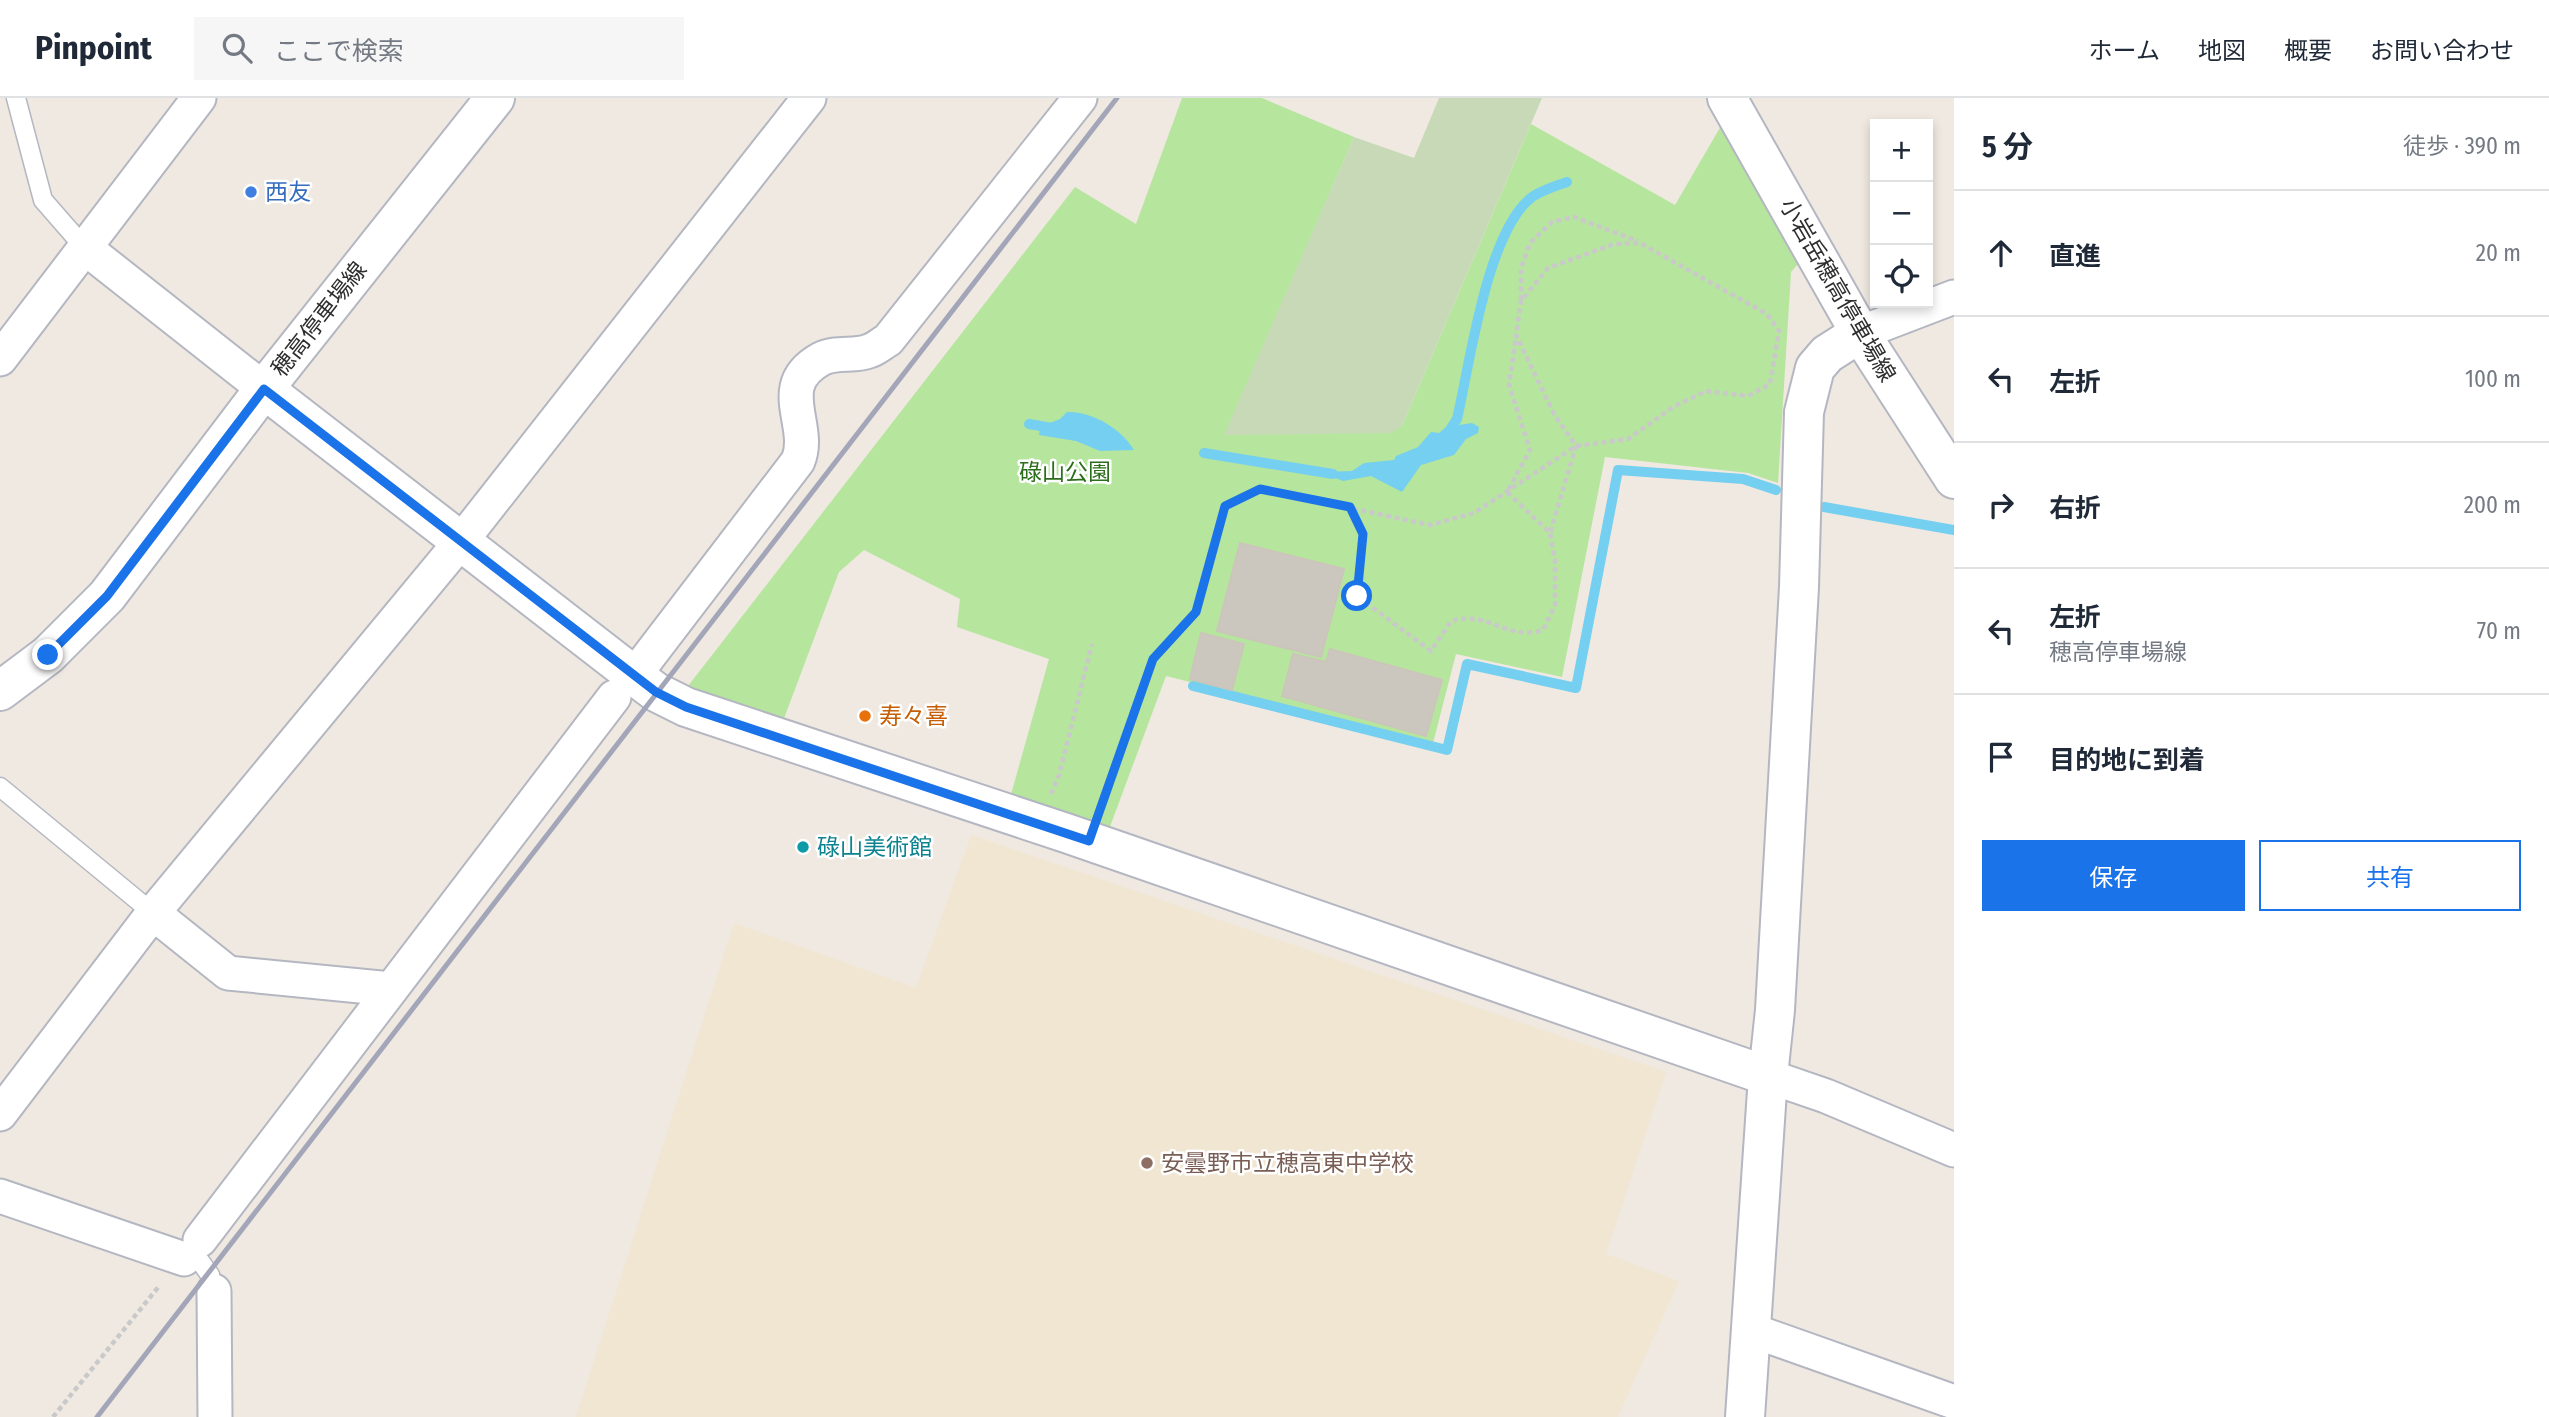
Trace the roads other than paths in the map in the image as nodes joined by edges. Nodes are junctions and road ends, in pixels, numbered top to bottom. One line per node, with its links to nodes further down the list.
1 (16, 98): 7 (lane)
2 (199, 98): 7 (street)
3 (495, 98): 11 (street, 穂高停車場線)
4 (809, 98): 13 (street)
5 (1080, 98): 14 (street)
6 (1727, 98): 9 (street, 小岩岳穂高停車場線)
7 (84, 247): 10 (street); 11 (street)
8 (1954, 297): 9 (street)
9 (1860, 333): 12 (street, 小岩岳穂高停車場線); 20 (street)
10 (0, 359)
11 (264, 389): 13 (street); 15 (street, 穂高停車場線)
12 (1951, 471)
13 (461, 540): 18 (street); 20 (street)
14 (646, 660)
15 (0, 691)
16 (614, 696): 19 (street)
17 (0, 787): 18 (lane)
18 (153, 913): 19 (street); 21 (street)
19 (391, 989): 24 (street)
20 (1768, 1076): 22 (street); 26 (street)
21 (0, 1114)
22 (1954, 1150)
23 (0, 1196): 24 (street)
24 (183, 1259): 25 (lane)
25 (214, 1291): 28 (street)
26 (1751, 1330): 27 (street); 29 (street)
27 (1954, 1402)
28 (215, 1417)
29 (1745, 1417)

